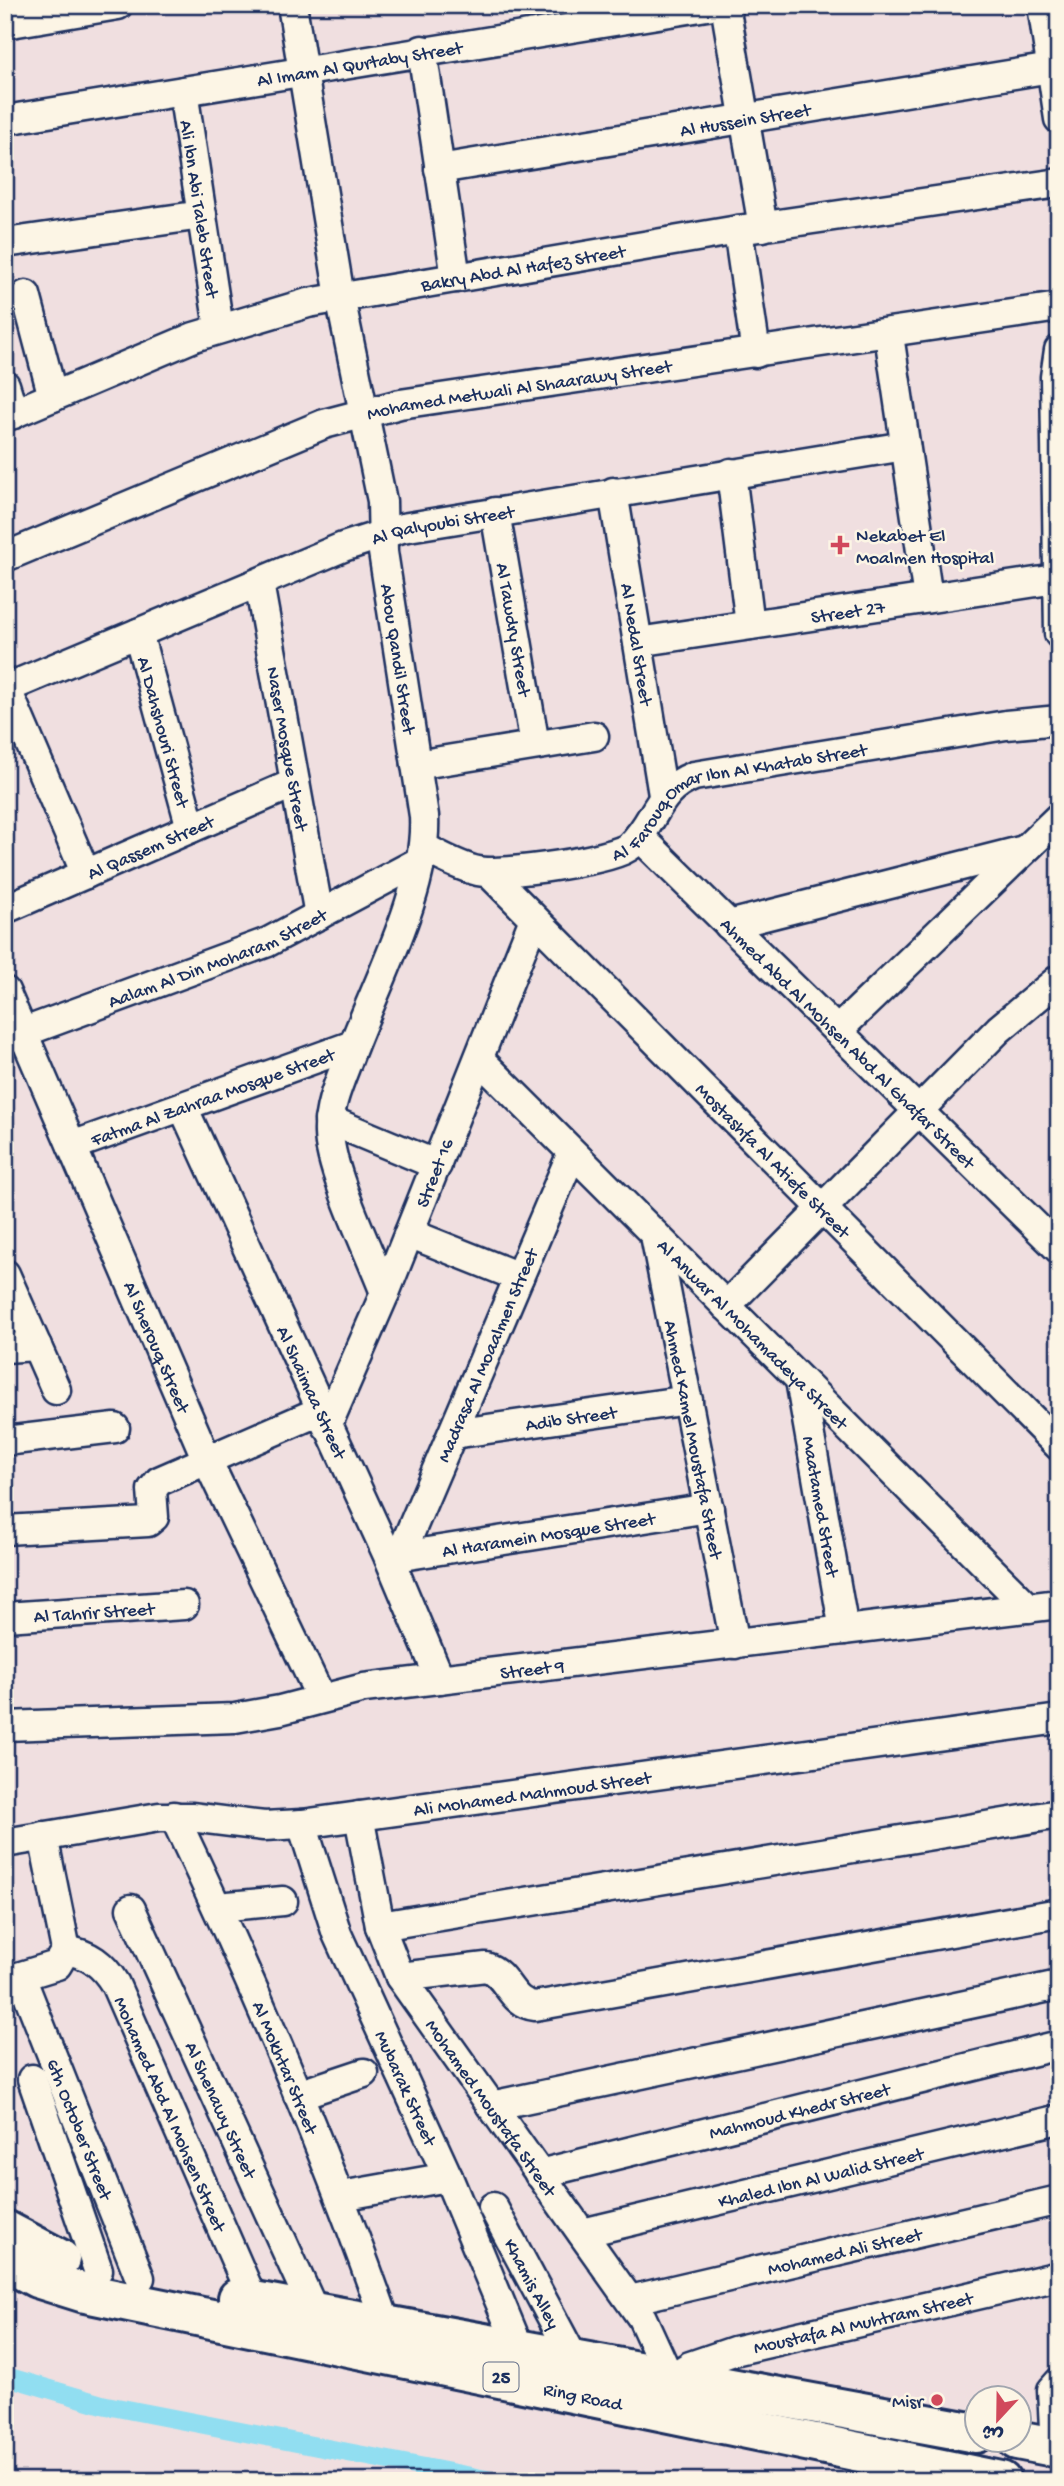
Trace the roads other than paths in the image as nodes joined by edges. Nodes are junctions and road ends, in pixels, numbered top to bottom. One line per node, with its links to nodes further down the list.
1 (118, 5): 6 (street)
2 (292, 5): 9 (street, Abou Qandil Street)
3 (713, 5): 7 (street, Al Imam Al Qurtaby Street)
4 (725, 5): 11 (street)
5 (1042, 5): 8 (street)
6 (5, 24)
7 (422, 50): 9 (street, Al Imam Al Qurtaby Street); 14 (street)
8 (1051, 68): 11 (street, Al Hussein Street); 12 (street)
9 (303, 70): 10 (street, Al Imam Al Qurtaby Street); 21 (street, Abou Qandil Street)
10 (183, 91): 13 (street, Al Imam Al Qurtaby Street); 16 (street, Ali Ibn Abi Taleb Street)
11 (744, 119): 14 (street, Al Hussein Street); 17 (street)
12 (1059, 119)
13 (5, 120)
14 (439, 169): 19 (street)
15 (1059, 183): 17 (street, Bakry Abd Al Hafez Street)
16 (202, 215): 18 (street); 23 (street, Ali Ibn Abi Taleb Street)
17 (750, 228): 19 (street, Bakry Abd Al Hafez Street); 26 (street)
18 (5, 243)
19 (456, 278): 21 (street, Bakry Abd Al Hafez Street)
20 (26, 295): 28 (street)
21 (340, 297): 23 (street, Bakry Abd Al Hafez Street); 29 (street, Abou Qandil Street)
22 (1059, 307): 24 (street, Mohamed Metwali Al Shaarawy Street)
23 (219, 328): 28 (street, Bakry Abd Al Hafez Street)
24 (889, 334): 26 (street, Mohamed Metwali Al Shaarawy Street); 31 (street)
25 (1059, 350): 37 (street)
26 (756, 353): 29 (street, Mohamed Metwali Al Shaarawy Street)
27 (5, 385): 30 (street)
28 (53, 397): 30 (street, Bakry Abd Al Hafez Street)
29 (364, 412): 35 (street, Abou Qandil Street); 36 (street, Mohamed Metwali Al Shaarawy Street)
30 (10, 415)
31 (905, 446): 32 (street, Al Qalyoubi Street); 39 (street)
32 (731, 473): 33 (street, Al Qalyoubi Street); 40 (street)
33 (613, 492): 34 (street, Al Qalyoubi Street); 43 (street, Al Nedal Street)
34 (495, 512): 35 (street, Al Qalyoubi Street); 47 (street, Al Tawdry Street)
35 (383, 534): 38 (street, Al Qalyoubi Street); 48 (street, Abou Qandil Street)
36 (5, 557)
37 (1056, 579): 39 (street, Street 27); 42 (street)
38 (259, 583): 41 (street, Al Qalyoubi Street); 49 (street, Naser Mosque Street)
39 (928, 598): 40 (street, Street 27)
40 (750, 625): 43 (street, Street 27)
41 (138, 633): 44 (street, Al Qalyoubi Street); 52 (street, Al Dahshouri Street)
42 (1059, 634)
43 (638, 642): 50 (street, Al Nedal Street)
44 (6, 687): 57 (street)
45 (1059, 720): 50 (street, Al Farouq Omar Ibn Al Khatab Street)
46 (594, 736): 47 (street)
47 (535, 745): 48 (street)
48 (416, 765): 55 (street, Abou Qandil Street)
49 (295, 783): 52 (street, Al Qassem Street); 59 (street, Naser Mosque Street)
50 (663, 795): 53 (street, Al Farouq Omar Ibn Al Khatab Street)
51 (1059, 817): 54 (street)
52 (191, 828): 57 (street, Al Qassem Street)
53 (639, 836): 56 (street, Al Farouq Omar Ibn Al Khatab Street); 61 (street, Ahmed Abd Al Mohsen Abd Al Ghafar Street)
54 (1023, 851): 61 (street); 64 (street)
55 (423, 854): 56 (street, Al Farouq Omar Ibn Al Khatab Street); 59 (street, Aalam Al Din Moharam Street); 66 (street, Abou Qandil Street)
56 (489, 873): 60 (street, Mostashfa Al Atiefe Street)
57 (86, 874): 58 (street, Al Qassem Street)
58 (5, 909)
59 (319, 915): 65 (street, Aalam Al Din Moharam Street)
60 (534, 919): 67 (street, Street 16); 74 (street, Mostashfa Al Atiefe Street)
61 (729, 925): 64 (street, Ahmed Abd Al Mohsen Abd Al Ghafar Street)
62 (1059, 979): 69 (street)
63 (5, 992): 65 (street, Al Sherouq Street)
64 (837, 1031): 69 (street, Ahmed Abd Al Mohsen Abd Al Ghafar Street)
65 (14, 1036): 71 (street, Al Sherouq Street)
66 (353, 1045): 68 (street, Fatma Al Zahraa Mosque Street); 70 (street, Abou Qandil Street)
67 (479, 1059): 72 (street, Al Anwar Al Mohamadeya Street); 73 (street, Street 16)
68 (183, 1107): 71 (street, Fatma Al Zahraa Mosque Street); 87 (street, Al Shaimaa Street)
69 (918, 1110): 74 (street); 77 (street, Ahmed Abd Al Mohsen Abd Al Ghafar Street)
70 (329, 1120): 73 (street); 80 (street, Abou Qandil Street)
71 (72, 1146): 92 (street, Al Sherouq Street)
72 (572, 1153): 76 (street, Al Anwar Al Mohamadeya Street); 79 (street, Madrasa Al Moaalmen Street)
73 (437, 1165): 75 (street, Street 16)
74 (822, 1208): 81 (street); 91 (street, Mostashfa Al Atiefe Street)
75 (409, 1233): 79 (street); 80 (street, Street 16)
76 (655, 1235): 81 (street, Al Anwar Al Mohamadeya Street); 86 (street, Ahmed Kamel Moustafa Street)
77 (1059, 1249)
78 (5, 1274): 82 (street)
79 (519, 1277): 89 (street, Madrasa Al Moaalmen Street)
80 (385, 1293): 87 (street, Street 16)
81 (726, 1306): 84 (street, Al Anwar Al Mohamadeya Street)
82 (37, 1346): 83 (street); 85 (street)
83 (5, 1348)
84 (800, 1380): 98 (street, Al Anwar Al Mohamadeya Street); 100 (street, Maatamed Street)
85 (56, 1390)
86 (688, 1400): 89 (street, Adib Street); 93 (street, Ahmed Kamel Moustafa Street)
87 (323, 1419): 92 (street); 95 (street, Al Shaimaa Street)
88 (115, 1428): 90 (street)
89 (453, 1434): 95 (street, Madrasa Al Moaalmen Street)
90 (5, 1441)
91 (1059, 1446)
92 (207, 1460): 94 (street); 103 (street, Al Sherouq Street)
93 (709, 1508): 95 (street, Al Haramein Mosque Street); 101 (street, Ahmed Kamel Moustafa Street)
94 (5, 1530)
95 (395, 1557): 102 (street, Al Shaimaa Street)
96 (1059, 1604): 98 (street, Street 9)
97 (184, 1605): 99 (street, Al Tahrir Street)
98 (1029, 1608): 100 (street, Street 9)
99 (5, 1617)
100 (844, 1630): 101 (street, Street 9)
101 (735, 1644): 102 (street, Street 9)
102 (440, 1679): 103 (street, Street 9)
103 (321, 1698): 105 (street, Street 9)
104 (1059, 1719): 108 (street, Ali Mohamed Mahmoud Street)
105 (5, 1726)
106 (1059, 1814): 116 (street)
107 (174, 1816): 109 (street, Ali Mohamed Mahmoud Street); 110 (street, Ali Mohamed Mahmoud Street); 113 (street, Al Mokhtar Street)
108 (359, 1816): 109 (street, Ali Mohamed Mahmoud Street); 116 (street, Mohamed Moustafa Street)
109 (302, 1824): 128 (street, Mubarak Street)
110 (43, 1836): 111 (street, Ali Mohamed Mahmoud Street); 117 (street)
111 (5, 1843)
112 (283, 1901): 113 (street)
113 (217, 1907): 124 (street, Al Mokhtar Street)
114 (131, 1909): 140 (street, Al Shenawy Street)
115 (1059, 1913): 118 (street)
116 (380, 1926): 118 (street, Mohamed Moustafa Street)
117 (66, 1950): 119 (street); 139 (street, Mohamed Abd Al Mohsen Street)
118 (400, 1977): 125 (street, Mohamed Moustafa Street)
119 (13, 1979): 137 (street, 6th October Street)
120 (1059, 1985): 125 (street)
121 (1059, 2045): 127 (street, Mahmoud Khedr Street)
122 (364, 2073): 124 (street)
123 (32, 2079): 135 (street)
124 (298, 2095): 129 (street, Al Mokhtar Street)
125 (491, 2106): 127 (street, Mohamed Moustafa Street)
126 (1059, 2119): 133 (street, Khaled Ibn Al Walid Street)
127 (539, 2174): 133 (street, Mohamed Moustafa Street)
128 (448, 2177): 129 (street); 142 (street, Mubarak Street)
129 (341, 2196): 141 (street, Al Mokhtar Street)
130 (1059, 2200): 138 (street, Mohamed Ali Street)
131 (493, 2207): 144 (street, Khamis Alley)
132 (5, 2230): 135 (highway, Ring Road / 25)
133 (582, 2233): 138 (street, Mohamed Moustafa Street)
134 (5, 2261): 143 (highway, Ring Road / 25)
135 (98, 2270): 137 (highway, Ring Road / 25)
136 (1059, 2276): 145 (street, Moustafa Al Muhtram Street)
137 (140, 2278): 139 (highway, Ring Road / 25)
138 (630, 2300): 145 (street, Mohamed Moustafa Street)
139 (253, 2301): 140 (highway, Ring Road / 25)
140 (314, 2311): 141 (highway, Ring Road / 25)
141 (386, 2324): 143 (highway, Ring Road / 25)
142 (519, 2348): 143 (highway, Ring Road / 25); 144 (highway, Ring Road / 25)
143 (446, 2351): 150 (highway, Ring Road / 25)
144 (574, 2359): 145 (highway, Ring Road / 25)
145 (670, 2378): 147 (highway, Ring Road / 25)
146 (1059, 2382): 149 (street)
147 (962, 2430)
148 (1032, 2444): 149 (highway)
149 (1057, 2448)
150 (1001, 2481)

